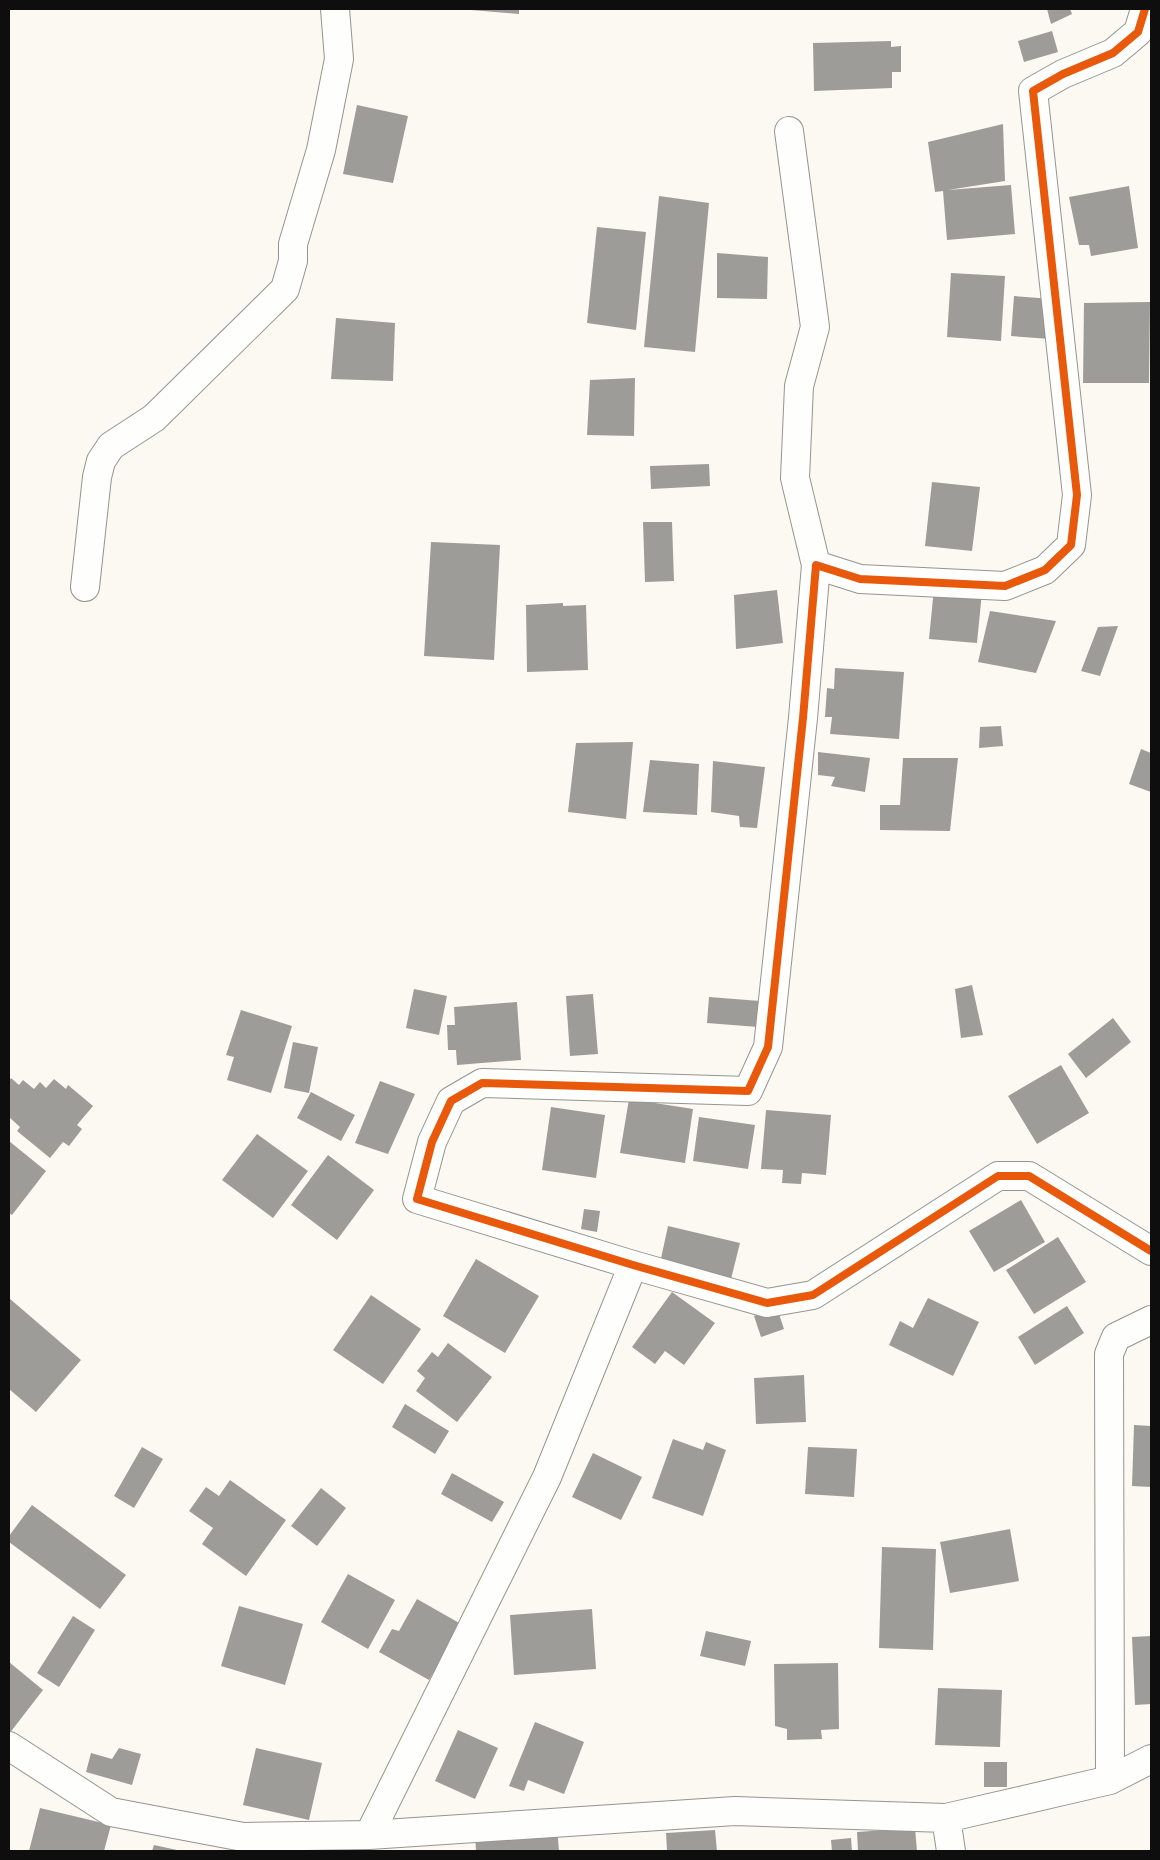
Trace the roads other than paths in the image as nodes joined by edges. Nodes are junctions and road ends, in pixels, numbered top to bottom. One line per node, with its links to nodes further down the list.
1 (335, 9): 5 (street)
2 (1145, 9): 4 (street)
3 (789, 131): 4 (street)
4 (816, 565): 7 (street)
5 (85, 587)
6 (1151, 1251): 7 (street)
7 (632, 1265): 13 (street)
8 (1151, 1320): 11 (street)
9 (9, 1746): 13 (street)
10 (1151, 1759): 11 (street)
11 (1110, 1780): 12 (street)
12 (946, 1818): 13 (street); 14 (street)
13 (386, 1840)
14 (951, 1851)

